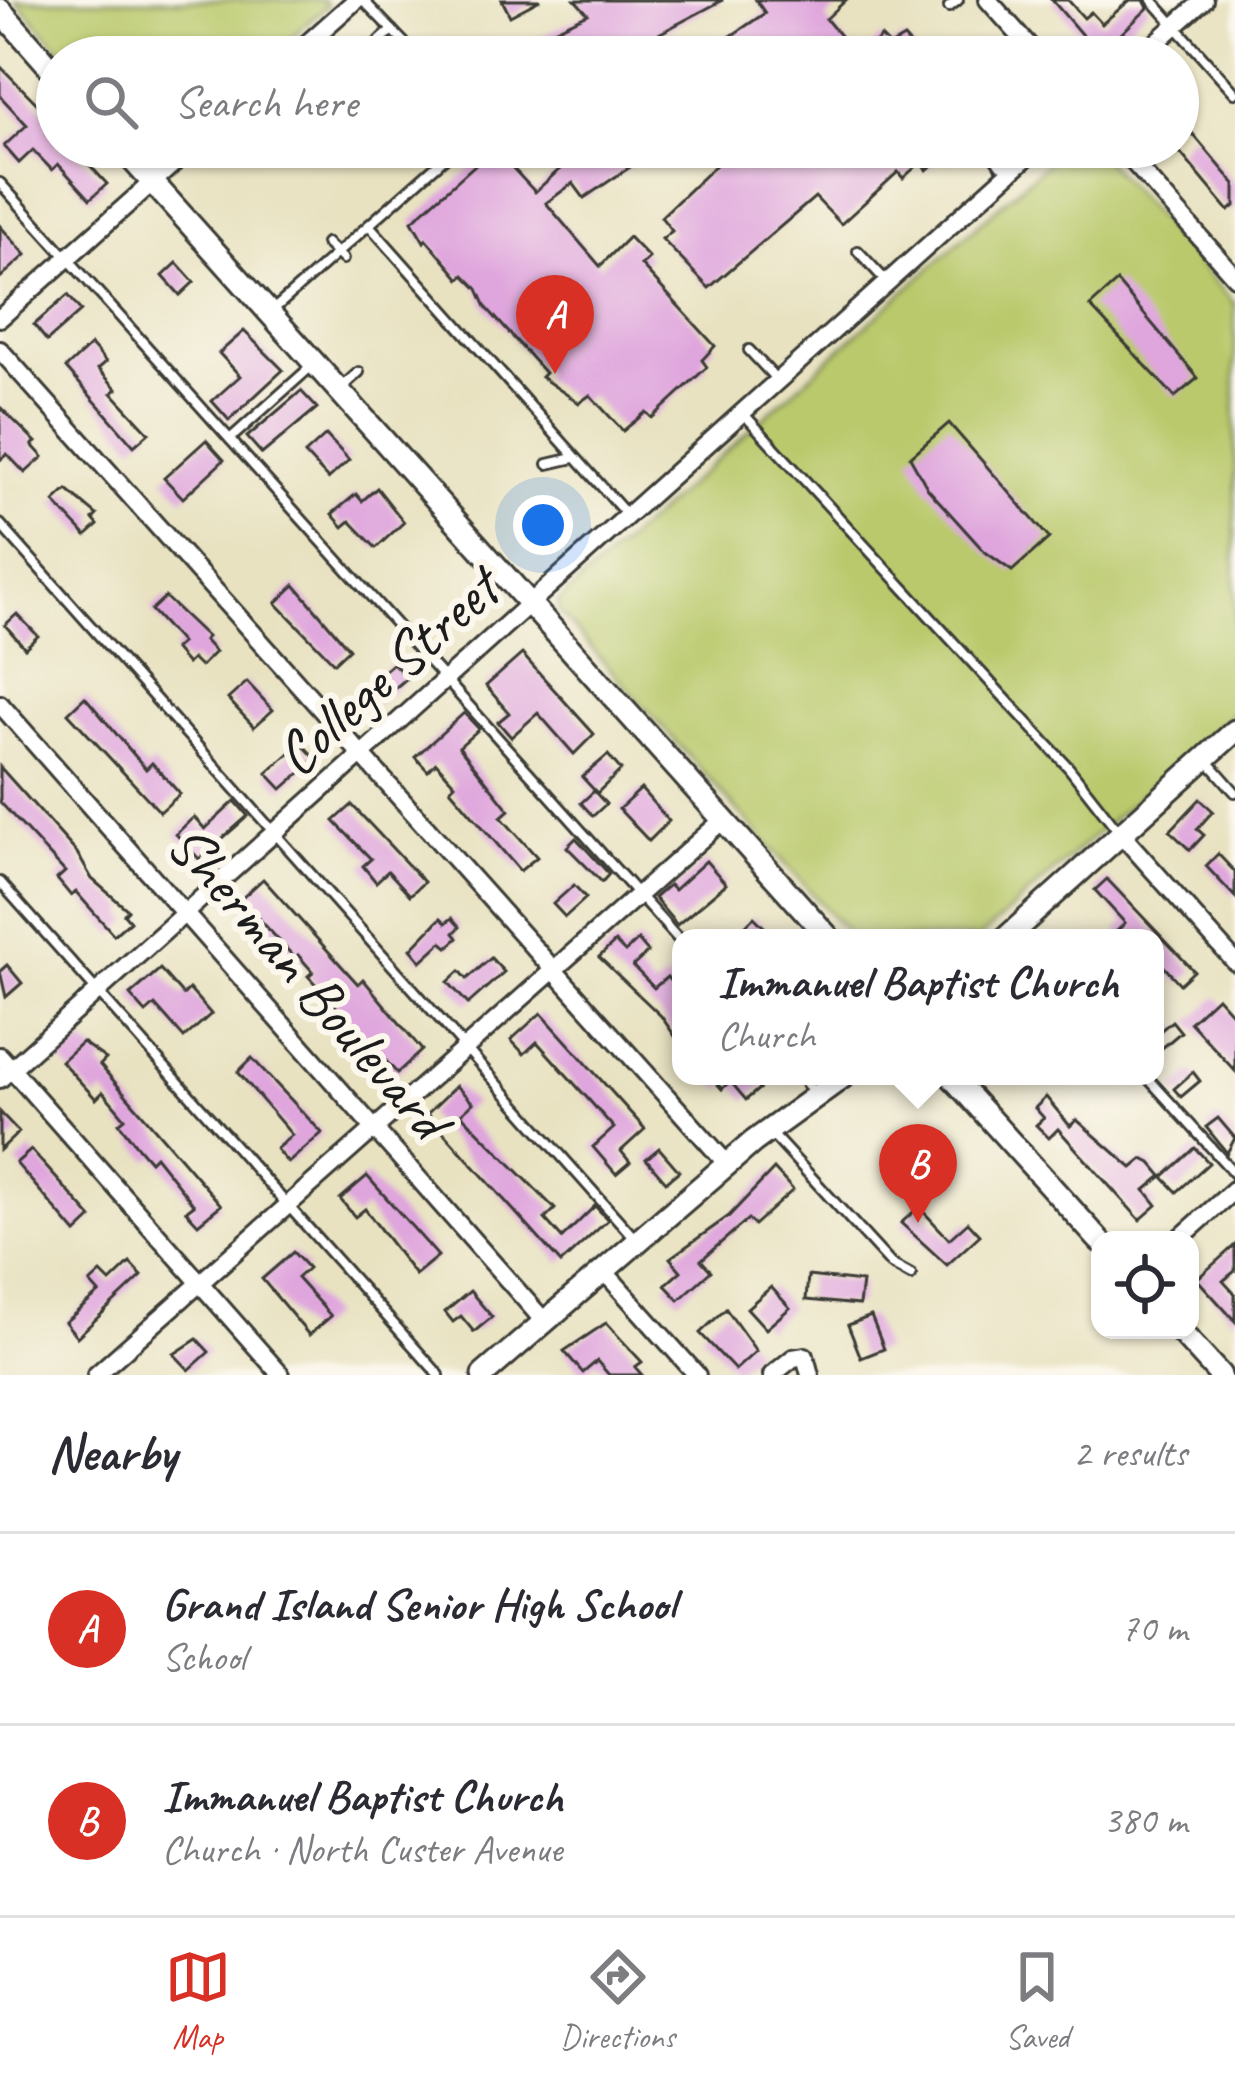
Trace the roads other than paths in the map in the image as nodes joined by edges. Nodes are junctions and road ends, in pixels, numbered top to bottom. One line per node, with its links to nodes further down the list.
1 (360, 0): 9 (lane); 10 (street)
2 (958, 0): 6 (lane)
3 (988, 0): 13 (street)
4 (1152, 0): 8 (lane)
5 (1204, 0): 8 (street)
6 (949, 8)
7 (0, 10): 16 (street)
8 (1175, 26): 14 (street); 15 (lane)
9 (392, 30): 11 (lane); 12 (lane)
10 (317, 36)
11 (385, 36)
12 (398, 36)
13 (1021, 36)
14 (1164, 36)
15 (1184, 36)
16 (36, 51)
17 (1199, 53): 18 (lane)
18 (1235, 93)
19 (140, 168): 24 (street)
20 (168, 168): 24 (street)
21 (433, 168): 26 (lane)
22 (1014, 168): 32 (street, College Street)
23 (1139, 168): 31 (street)
24 (152, 182): 30 (street); 33 (street)
25 (0, 183): 30 (lane)
26 (369, 225): 29 (lane); 43 (lane)
27 (326, 243): 29 (lane)
28 (859, 251): 32 (lane)
29 (340, 256): 33 (lane)
30 (67, 258): 34 (street); 42 (lane)
31 (1235, 277)
32 (888, 283): 39 (street, College Street)
33 (269, 314): 37 (street)
34 (0, 318)
35 (0, 350): 51 (street)
36 (749, 350): 39 (lane)
37 (315, 364): 40 (street); 42 (lane)
38 (358, 372): 40 (lane)
39 (778, 380): 41 (street, College Street)
40 (339, 390): 47 (street)
41 (742, 412): 45 (street, College Street); 56 (lane)
42 (230, 439): 48 (lane)
43 (576, 458): 44 (lane); 45 (lane)
44 (548, 464)
45 (629, 517): 47 (street, College Street)
46 (0, 524): 55 (lane)
47 (531, 605): 48 (street, College Street); 54 (street)
48 (448, 682): 51 (street, College Street); 58 (lane)
49 (0, 704): 59 (street, Sherman Boulevard)
50 (1235, 731): 52 (street)
51 (362, 758): 55 (street, College Street); 64 (street)
52 (1205, 758): 53 (lane); 56 (street)
53 (1235, 792)
54 (724, 819): 58 (street); 60 (street)
55 (276, 834): 59 (street, College Street); 66 (lane)
56 (1121, 834): 61 (street); 63 (street)
57 (0, 882): 65 (lane)
58 (639, 895): 62 (lane); 64 (street)
59 (188, 913): 65 (street, College Street); 73 (street, Sherman Boulevard)
60 (821, 929)
61 (1021, 929)
62 (672, 932)
63 (1235, 962)
64 (553, 971): 66 (street); 75 (street)
65 (98, 992): 67 (street, College Street); 78 (lane)
66 (466, 1047): 73 (street); 81 (lane)
67 (4, 1068): 84 (street)
68 (808, 1085): 72 (lane)
69 (832, 1085): 72 (street)
70 (959, 1085): 79 (street)
71 (1154, 1085): 76 (lane)
72 (818, 1096): 74 (street)
73 (375, 1128): 78 (street); 85 (street, Sherman Boulevard)
74 (769, 1131): 75 (street); 83 (lane)
75 (727, 1165): 81 (street)
76 (1235, 1174)
77 (1235, 1189): 80 (street)
78 (289, 1205): 84 (street); 89 (lane)
79 (1091, 1231)
80 (1188, 1231)
81 (638, 1241): 82 (street)
82 (603, 1270): 85 (street); 91 (street)
83 (911, 1275)
84 (199, 1284): 87 (street); 88 (street)
85 (544, 1321): 90 (street)
86 (1188, 1339): 94 (street)
87 (96, 1375)
88 (281, 1375)
89 (440, 1375)
90 (483, 1375)
91 (697, 1375)
92 (772, 1375): 93 (street)
93 (810, 1375)
94 (1220, 1375)

